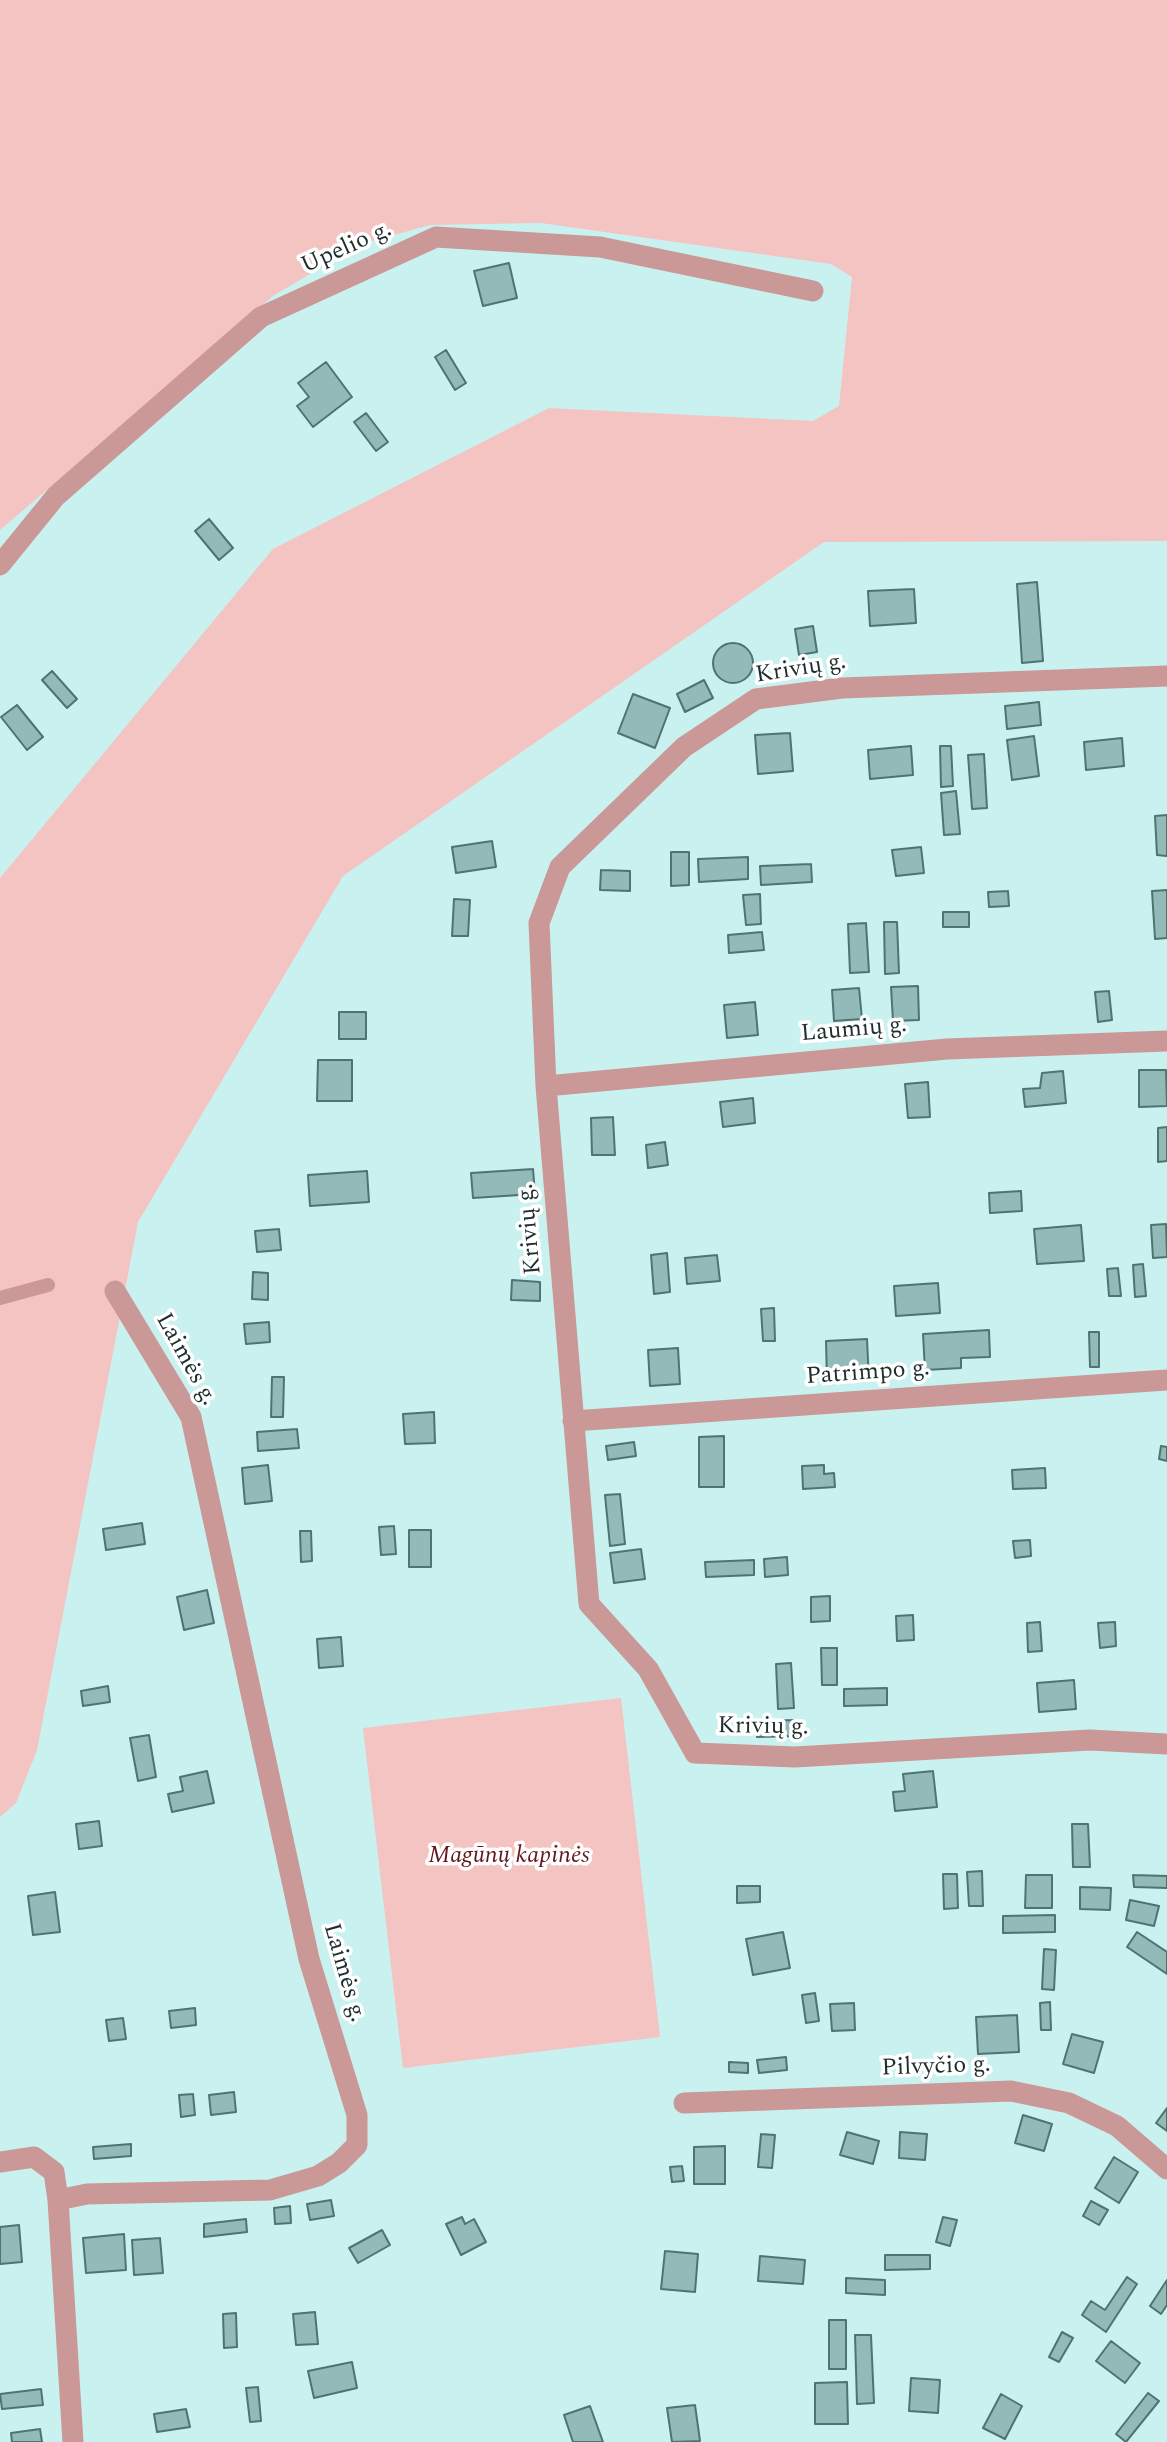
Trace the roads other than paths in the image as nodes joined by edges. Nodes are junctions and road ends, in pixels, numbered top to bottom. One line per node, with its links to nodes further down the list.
1 (813, 291): 2 (street, Upelio g.)
2 (0, 565)
3 (1167, 676): 5 (street, Krivių g.)
4 (1167, 1041): 5 (street, Laumių g.)
5 (546, 1086): 10 (street, Krivių g.)
6 (48, 1285): 8 (lane)
7 (115, 1290): 15 (street, Laimės g.)
8 (0, 1298)
9 (1167, 1380): 10 (street, Patrimpo g.)
10 (573, 1421): 11 (street, Krivių g.)
11 (1167, 1744)
12 (684, 2103): 14 (street, Pilvyčio g.)
13 (0, 2162): 15 (street)
14 (1167, 2169)
15 (58, 2200): 16 (street)
16 (73, 2442)

